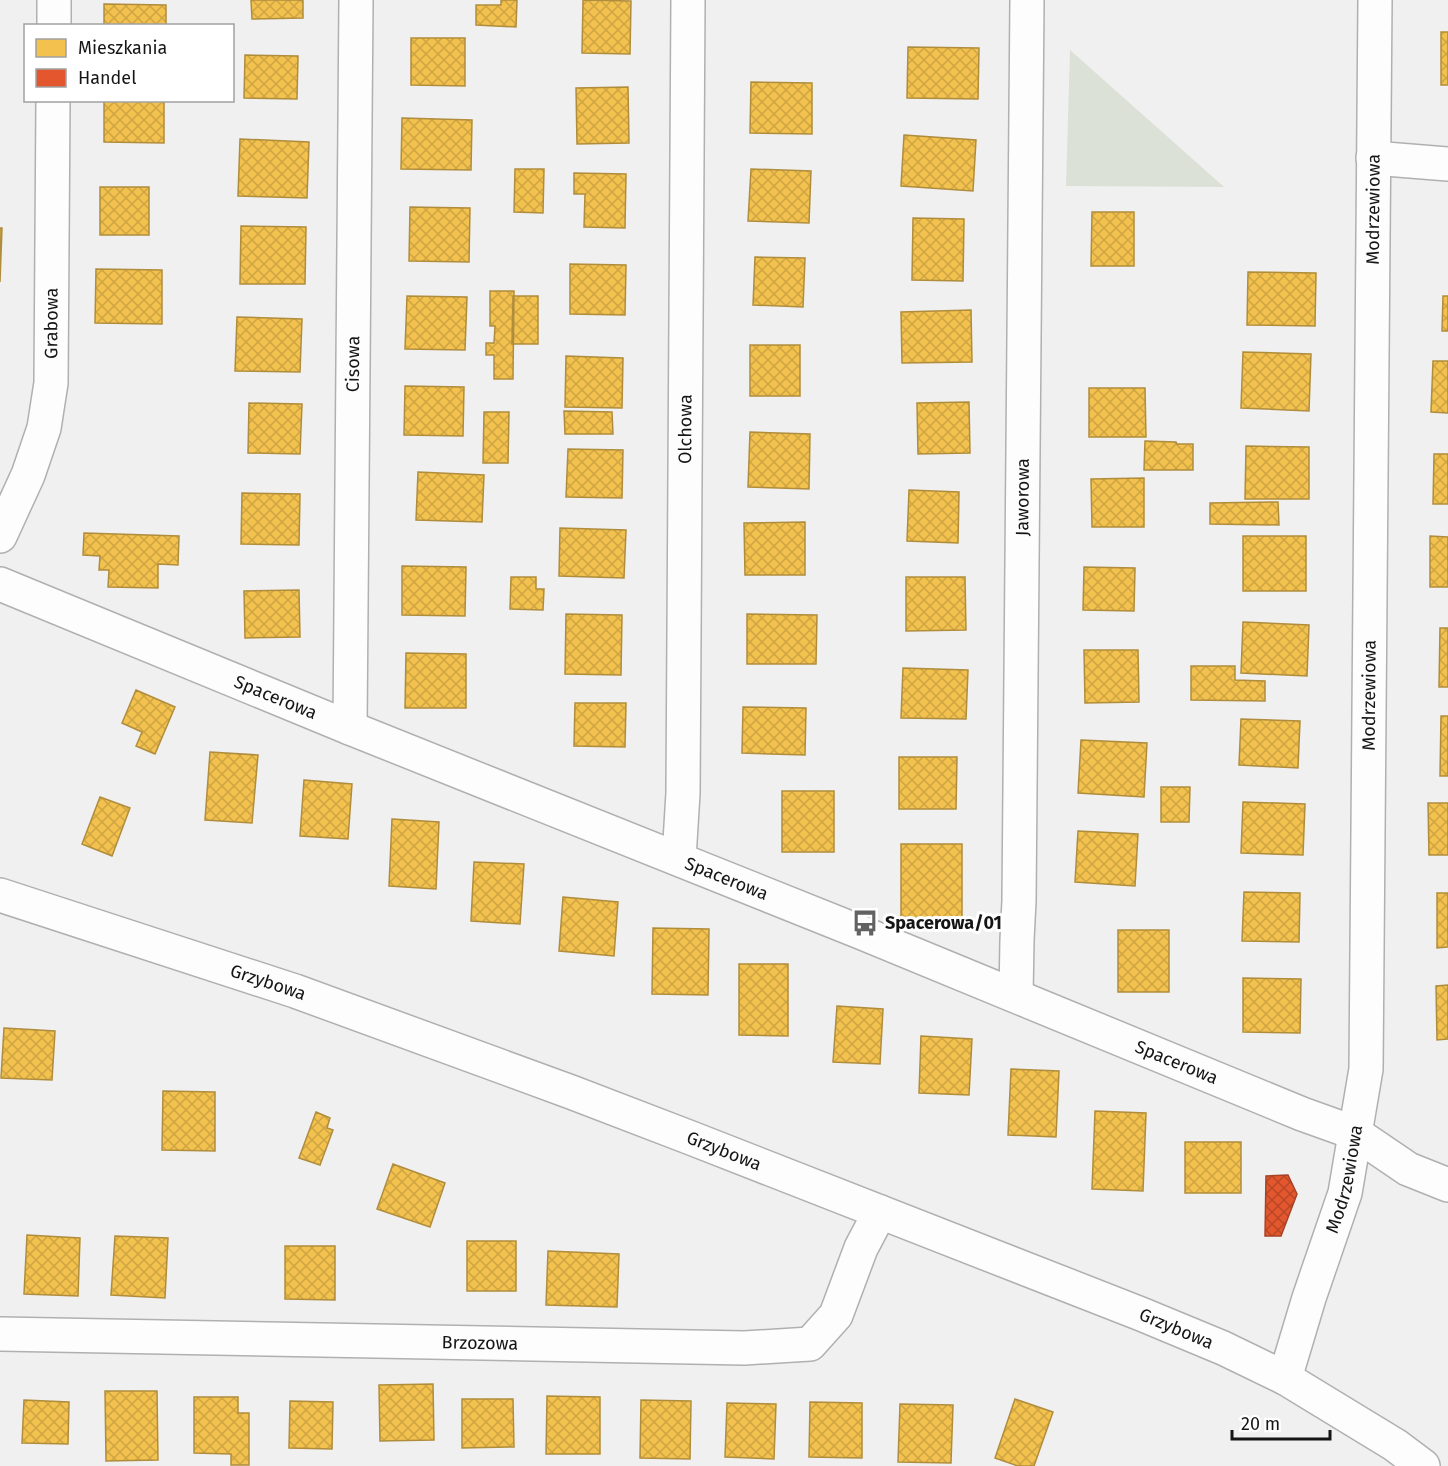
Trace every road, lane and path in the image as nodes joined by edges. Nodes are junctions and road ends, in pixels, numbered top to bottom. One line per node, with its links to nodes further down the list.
1 (54, 0): 6 (street)
2 (356, 0): 12 (street, Cisowa)
3 (688, 0): 13 (street, Olchowa)
4 (1026, 0): 15 (street, Jaworowa)
5 (1375, 0): 8 (street, Modrzewiowa)
6 (54, 24)
7 (53, 102): 10 (street, Grabowa)
8 (1373, 158): 9 (street); 16 (street, Modrzewiowa)
9 (1448, 164)
10 (0, 536)
11 (0, 584): 12 (street, Spacerowa)
12 (350, 728): 13 (street, Spacerowa)
13 (679, 858): 15 (street, Spacerowa)
14 (0, 895): 18 (street, Grzybowa)
15 (1017, 995): 16 (street, Spacerowa)
16 (1355, 1133): 17 (street, Spacerowa); 20 (street, Modrzewiowa)
17 (1448, 1185)
18 (880, 1212): 19 (street, Brzozowa); 20 (street, Grzybowa)
19 (0, 1334)
20 (1285, 1378): 21 (street, Grzybowa)
21 (1423, 1466)

